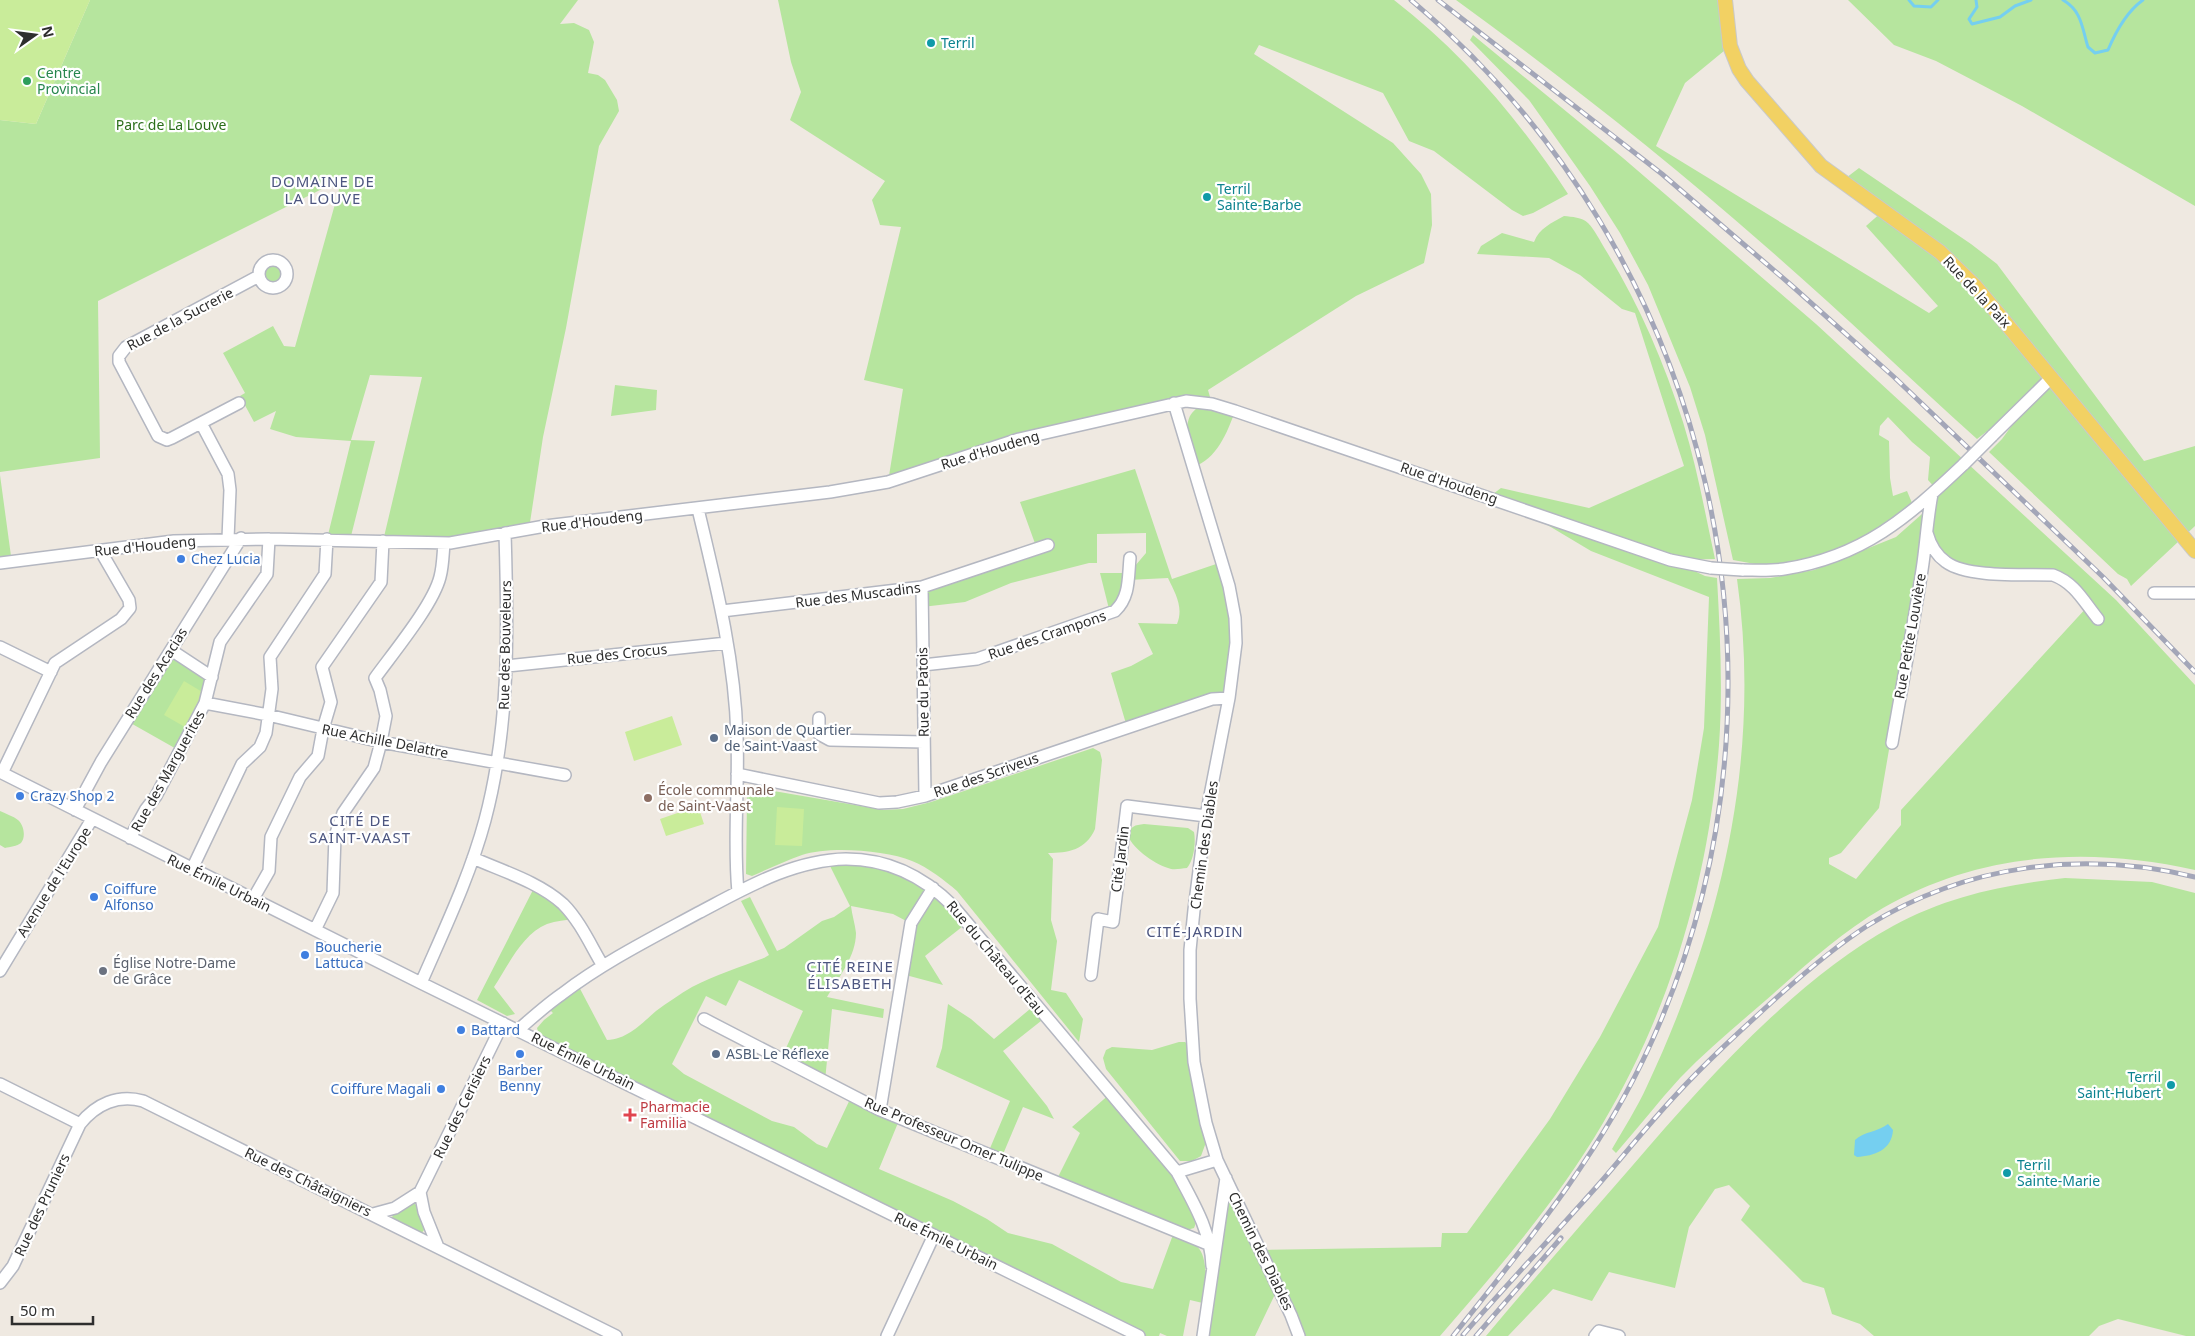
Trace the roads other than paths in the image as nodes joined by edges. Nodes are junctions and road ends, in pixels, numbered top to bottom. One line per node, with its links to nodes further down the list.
1 (1725, 0): 3 (main road, Rue de la Paix)
2 (259, 276): 6 (street, Rue de la Sucrerie)
3 (2051, 378): 7 (street, Rue d'Houdeng, bridge); 19 (main road, Rue de la Paix)
4 (1180, 402): 7 (street, Rue d'Houdeng, bridge); 8 (street, Rue d'Houdeng); 34 (street, Chemin des Diables)
5 (238, 403): 6 (street, Rue de la Sucrerie)
6 (201, 422): 12 (street)
7 (1932, 494): 9 (street, Rue Petite Louvière)
8 (698, 508): 10 (street, Rue d'Houdeng); 25 (street)
9 (1925, 529): 26 (street, Rue Petite Louvière); 41 (street, Rue Petite Louvière)
10 (505, 534): 16 (street, Rue d'Houdeng); 31 (street, Rue des Bouveleurs)
11 (241, 538): 12 (street, Rue d'Houdeng); 13 (street, Rue d'Houdeng); 29 (street, Rue des Acacias)
12 (228, 539): 18 (street, Rue d'Houdeng)
13 (269, 539): 14 (street, Rue d'Houdeng); 33 (street, Rue des Marguerites)
14 (326, 539): 15 (street, Rue d'Houdeng); 36 (street)
15 (383, 541): 16 (street, Rue d'Houdeng); 38 (street)
16 (444, 543): 39 (street)
17 (1048, 545): 22 (street, Rue des Muscadins)
18 (100, 550): 21 (street, Rue d'Houdeng); 32 (street)
19 (2195, 551)
20 (1130, 558): 30 (street, Rue des Crampons)
21 (0, 563)
22 (922, 588): 25 (street, Rue des Muscadins); 30 (street, Rue du Patois)
23 (2154, 593): 24 (street)
24 (2195, 593)
25 (722, 611): 27 (street)
26 (2098, 619)
27 (727, 643): 31 (street, Rue des Crocus); 44 (street)
28 (0, 647): 32 (street)
29 (171, 650): 33 (street); 47 (street, Rue des Acacias)
30 (923, 665): 40 (street, Rue du Patois)
31 (507, 666): 42 (street, Rue des Bouveleurs)
32 (51, 672): 43 (street)
33 (212, 676): 35 (street, Rue des Marguerites)
34 (1229, 698): 46 (street, Rue des Scriveus); 48 (street, Chemin des Diables)
35 (205, 703): 36 (street, Rue Achille Delattre); 50 (street, Rue des Marguerites)
36 (268, 715): 38 (street, Rue Achille Delattre); 52 (street)
37 (819, 718): 40 (street)
38 (323, 729): 39 (street, Rue Achille Delattre); 55 (street)
39 (381, 742): 42 (street, Rue Achille Delattre); 56 (street)
40 (924, 742): 46 (street, Rue du Patois)
41 (1892, 743)
42 (498, 762): 45 (street, Rue Achille Delattre); 51 (street, Rue des Bouveleurs)
43 (1, 772): 47 (street, Rue Émile Urbain)
44 (737, 774): 46 (street, Rue des Scriveus); 54 (street)
45 (565, 776)
46 (924, 796)
47 (75, 810): 49 (street, Rue Émile Urbain)
48 (1206, 816): 59 (street, Cité Jardin); 67 (street, Chemin des Diables)
49 (92, 819): 50 (street, Rue Émile Urbain); 58 (street, Avenue de l'Europe)
50 (130, 838): 52 (street, Rue Émile Urbain)
51 (472, 858): 57 (street); 60 (street, Rue des Bouveleurs)
52 (192, 869): 55 (street, Rue Émile Urbain)
53 (933, 888): 54 (street, Rue du Château d'Eau); 65 (street); 68 (street, Rue du Château d'Eau)
54 (738, 892): 57 (street, Rue du Château d'Eau)
55 (253, 899): 56 (street, Rue Émile Urbain)
56 (315, 930): 60 (street, Rue Émile Urbain)
57 (603, 966): 63 (street, Rue du Château d'Eau)
58 (0, 971)
59 (1092, 975)
60 (421, 983): 62 (street, Rue Émile Urbain)
61 (704, 1019): 65 (street, Rue Professeur Omer Tulippe)
62 (503, 1023): 63 (street, Rue Émile Urbain); 70 (street, Rue des Cerisiers)
63 (518, 1030): 72 (street, Rue Émile Urbain)
64 (0, 1084): 66 (street)
65 (880, 1110): 73 (street, Rue Professeur Omer Tulippe)
66 (80, 1124): 71 (street, Rue des Châtaigniers); 76 (street, Rue des Pruniers)
67 (1217, 1160): 68 (street); 69 (street, Chemin des Diables)
68 (1177, 1172): 73 (street, Rue du Château d'Eau)
69 (1226, 1178): 75 (street); 81 (street, Chemin des Diables)
70 (420, 1192): 71 (street); 74 (street)
71 (373, 1214): 74 (street, Rue des Châtaigniers)
72 (934, 1235): 78 (street); 79 (street, Rue Émile Urbain)
73 (1210, 1245): 75 (street, Rue du Château d'Eau)
74 (438, 1247): 77 (street, Rue des Châtaigniers)
75 (1212, 1266): 80 (street)
76 (0, 1283)
77 (616, 1336)
78 (888, 1336)
79 (1140, 1336)
80 (1203, 1336)
81 (1299, 1336)
82 (1595, 1336): 83 (street)
83 (1619, 1336)

